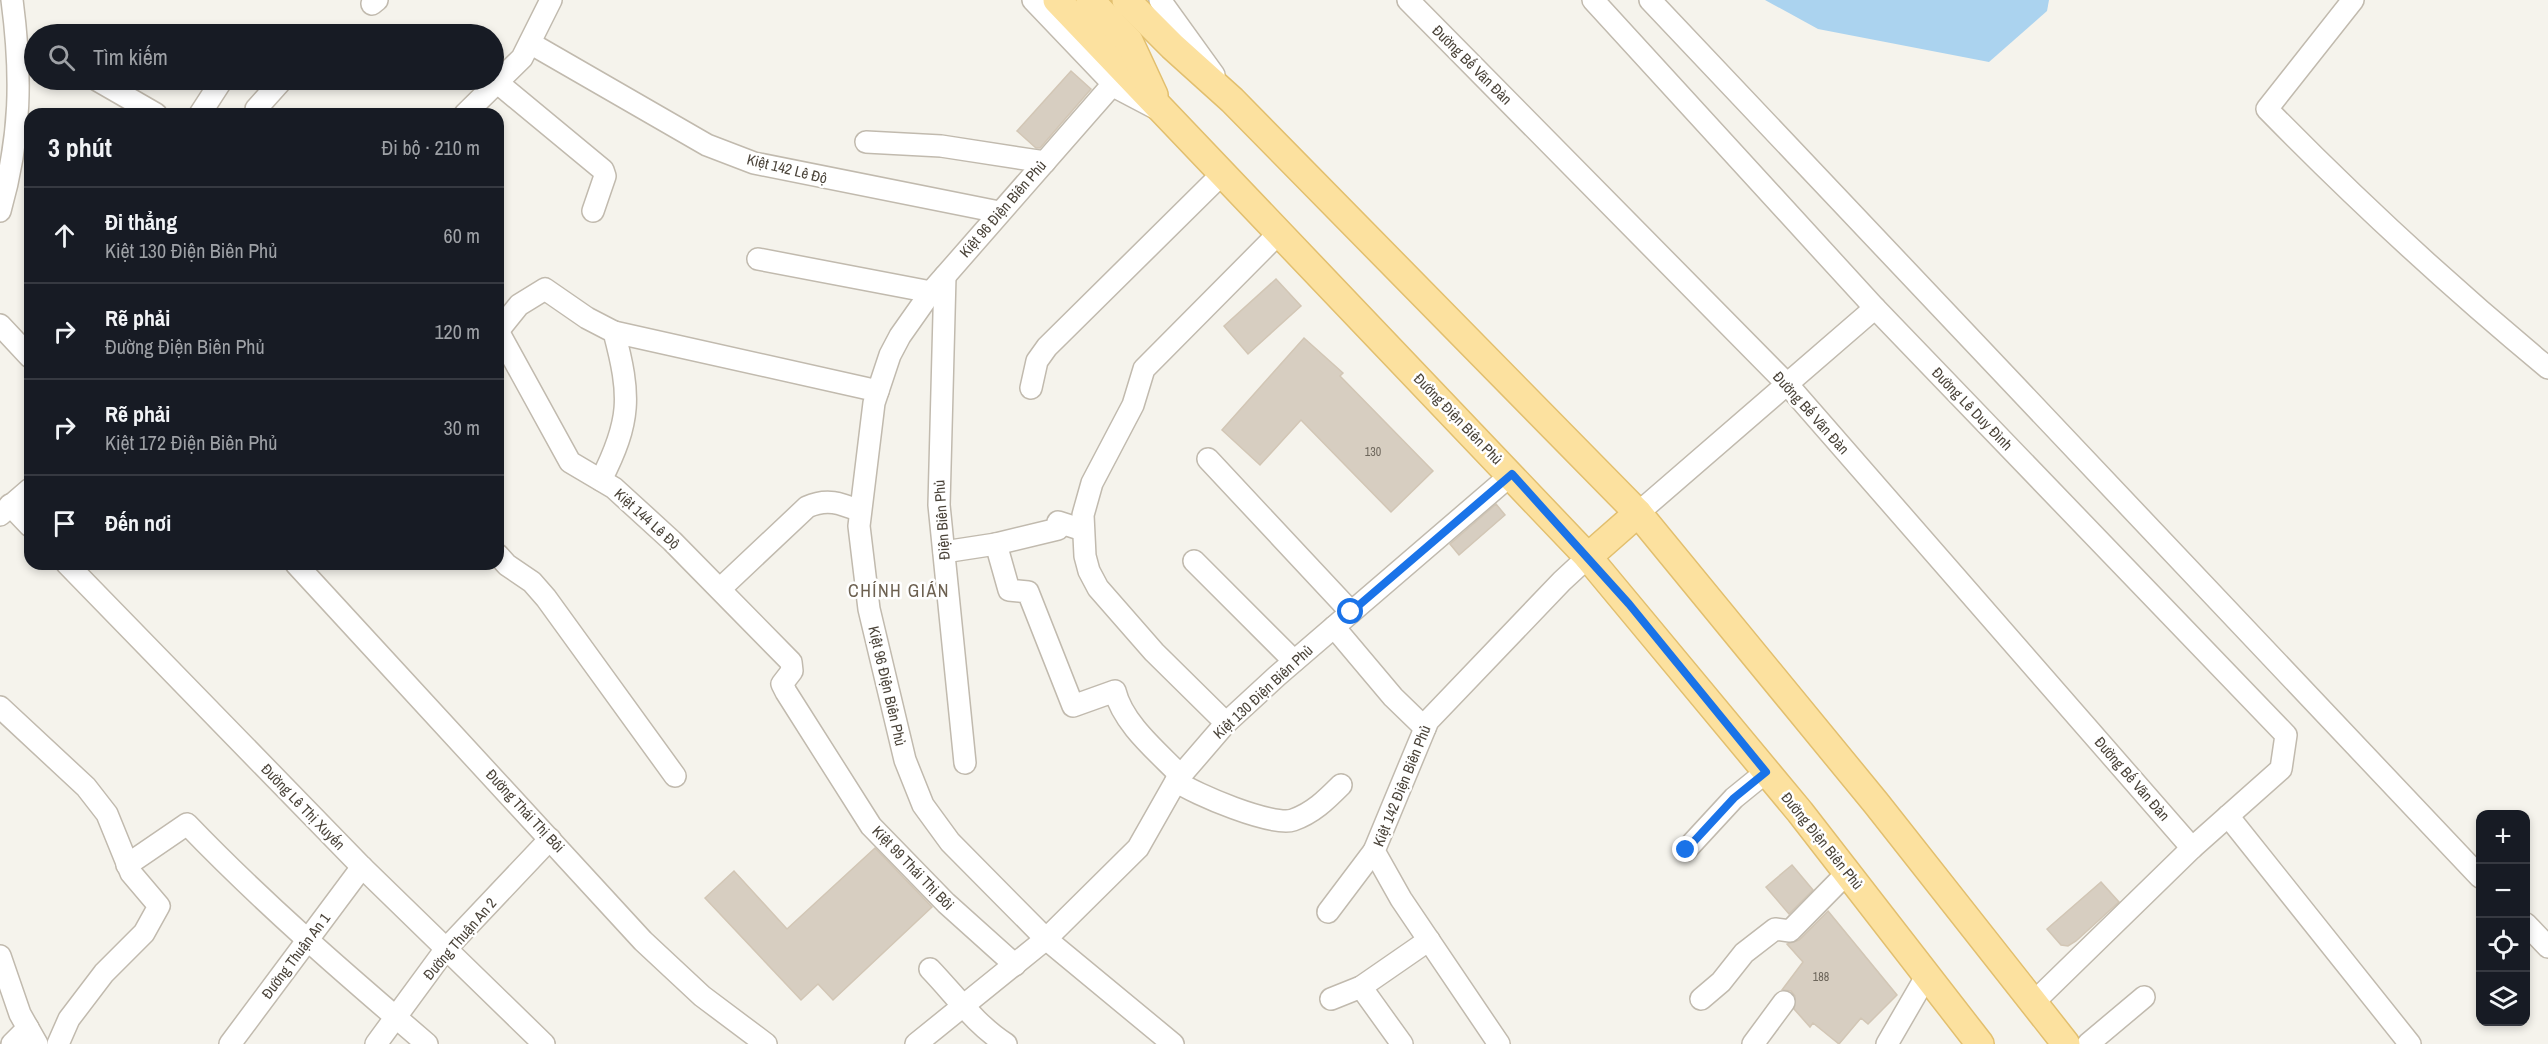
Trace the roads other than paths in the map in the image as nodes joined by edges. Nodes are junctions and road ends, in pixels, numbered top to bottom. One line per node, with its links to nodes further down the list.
1 (12, 0): 12 (street)
2 (551, 0): 14 (street)
3 (1033, 0): 16 (street, Đường Điện Biên Phủ)
4 (1057, 0): 28 (main road)
5 (1090, 0): 28 (main road)
6 (1126, 0): 22 (main road)
7 (1408, 0): 45 (street, Đường Bế Văn Đàn)
8 (1593, 0): 38 (street, Đường Lê Duy Đình)
9 (1650, 0): 85 (street)
10 (2353, 0): 44 (street)
11 (1165, 2): 22 (street)
12 (16, 32): 13 (street); 23 (street)
13 (24, 37)
14 (530, 43): 15 (street); 34 (street, Kiệt 142 Lê Độ)
15 (504, 78)
16 (1113, 84): 28 (street, Đường Điện Biên Phủ); 30 (street, Kiệt 96 Điện Biên Phủ)
17 (504, 89): 33 (street)
18 (114, 90): 24 (street)
19 (216, 90): 25 (street)
20 (273, 90): 26 (street)
21 (491, 90): 27 (street)
22 (1232, 100): 54 (main road)
23 (9, 103): 32 (street)
24 (146, 108)
25 (204, 108)
26 (257, 108)
27 (472, 108)
28 (1161, 111): 31 (main road, Đường Điện Biên Phủ)
29 (866, 142): 30 (street)
30 (1045, 162): 34 (street, Kiệt 96 Điện Biên Phủ)
31 (1221, 175): 35 (main road, Đường Điện Biên Phủ); 46 (street)
32 (0, 211)
33 (593, 211)
34 (999, 213): 37 (street, Kiệt 96 Điện Biên Phủ)
35 (1278, 234): 49 (main road, Đường Điện Biên Phủ); 56 (street)
36 (758, 259): 37 (street)
37 (938, 284): 47 (street, Kiệt 96 Điện Biên Phủ); 58 (street, Điện Biên Phủ)
38 (1875, 308): 45 (street); 77 (street, Đường Lê Duy Đình)
39 (504, 324): 41 (street)
40 (0, 325): 43 (street)
41 (615, 332): 47 (street); 50 (street)
42 (504, 342): 50 (street, Kiệt 144 Lê Độ)
43 (24, 351)
44 (2548, 368)
45 (1787, 384): 54 (street); 79 (street, Đường Bế Văn Đàn)
46 (1031, 388)
47 (878, 391): 53 (street, Kiệt 96 Điện Biên Phủ)
48 (1208, 459): 65 (street)
49 (1512, 474): 59 (main road, Đường Điện Biên Phủ); 65 (street, Kiệt 130 Điện Biên Phủ)
50 (601, 480): 64 (street, Kiệt 144 Lê Độ)
51 (24, 494): 52 (street)
52 (5, 510): 55 (street)
53 (860, 511): 64 (street); 88 (street, Kiệt 96 Điện Biên Phủ)
54 (1638, 513): 59 (main road); 103 (main road)
55 (24, 522)
56 (1083, 530): 57 (street); 70 (street)
57 (996, 544): 58 (street); 75 (street)
58 (944, 552): 72 (street, Điện Biên Phủ)
59 (1588, 557): 71 (street, Kiệt 142 Điện Biên Phủ); 73 (main road, Đường Điện Biên Phủ)
60 (504, 560): 74 (street)
61 (1194, 561): 67 (street)
62 (73, 570): 83 (street, Đường Lê Thị Xuyến)
63 (302, 570): 78 (street, Đường Thái Thị Bôi)
64 (720, 589): 68 (street, Kiệt 144 Lê Độ)
65 (1351, 612): 66 (street, Kiệt 130 Điện Biên Phủ)
66 (1334, 627): 67 (street, Kiệt 130 Điện Biên Phủ); 71 (street)
67 (1294, 661): 70 (street, Kiệt 130 Điện Biên Phủ)
68 (793, 667): 94 (street, Kiệt 99 Thái Thị Bôi)
69 (1, 708): 82 (street)
70 (1226, 723): 75 (street, Kiệt 130 Điện Biên Phủ)
71 (1425, 728): 81 (street, Kiệt 142 Điện Biên Phủ)
72 (965, 763)
73 (1766, 772): 80 (street); 84 (main road, Đường Điện Biên Phủ)
74 (675, 776)
75 (1178, 778): 76 (street); 88 (street, Kiệt 130 Điện Biên Phủ)
76 (1341, 785)
77 (2228, 816): 79 (street); 124 (street)
78 (550, 839): 92 (street, Đường Thuận An 2); 113 (street, Đường Thái Thị Bôi)
79 (2192, 848): 103 (street)
80 (1686, 850)
81 (1374, 851): 86 (street); 89 (street, Kiệt 142 Điện Biên Phủ)
82 (127, 866): 90 (street); 108 (street)
83 (362, 867): 90 (street, Đường Thuận An 1); 92 (street, Đường Lê Thị Xuyến)
84 (1848, 872): 96 (main road, Đường Điện Biên Phủ); 100 (street)
85 (2476, 872)
86 (1328, 912)
87 (2530, 928): 91 (street)
88 (1046, 939): 94 (street); 116 (street, Kiệt 96 Điện Biên Phủ)
89 (1429, 940): 97 (street); 118 (street, Kiệt 142 Điện Biên Phủ)
90 (307, 943): 104 (street); 109 (street, Đường Thuận An 1)
91 (2548, 947)
92 (445, 951): 104 (street, Đường Thuận An 2); 106 (street, Đường Lê Thị Xuyến)
93 (0, 956): 105 (street)
94 (1015, 965): 102 (street)
95 (930, 969): 102 (street)
96 (1927, 975): 120 (street); 121 (main road, Đường Điện Biên Phủ)
97 (1361, 987): 99 (street); 117 (street)
98 (2144, 997): 123 (street)
99 (1330, 999)
100 (1701, 999)
101 (1784, 1002): 119 (street)
102 (964, 1004): 114 (street); 115 (street)
103 (2033, 1004): 122 (main road)
104 (396, 1017): 110 (street, Đường Thuận An 2); 111 (street)
105 (33, 1036): 107 (street)
106 (521, 1036): 112 (street, Đường Lê Thị Xuyến)
107 (12, 1044)
108 (58, 1044)
109 (230, 1044)
110 (376, 1044)
111 (427, 1044)
112 (544, 1044)
113 (766, 1044)
114 (916, 1044)
115 (1006, 1044)
116 (1173, 1044)
117 (1402, 1044)
118 (1499, 1044)
119 (1753, 1044)
120 (1887, 1044)
121 (1980, 1044)
122 (2066, 1044)
123 (2088, 1044)
124 (2410, 1044)

